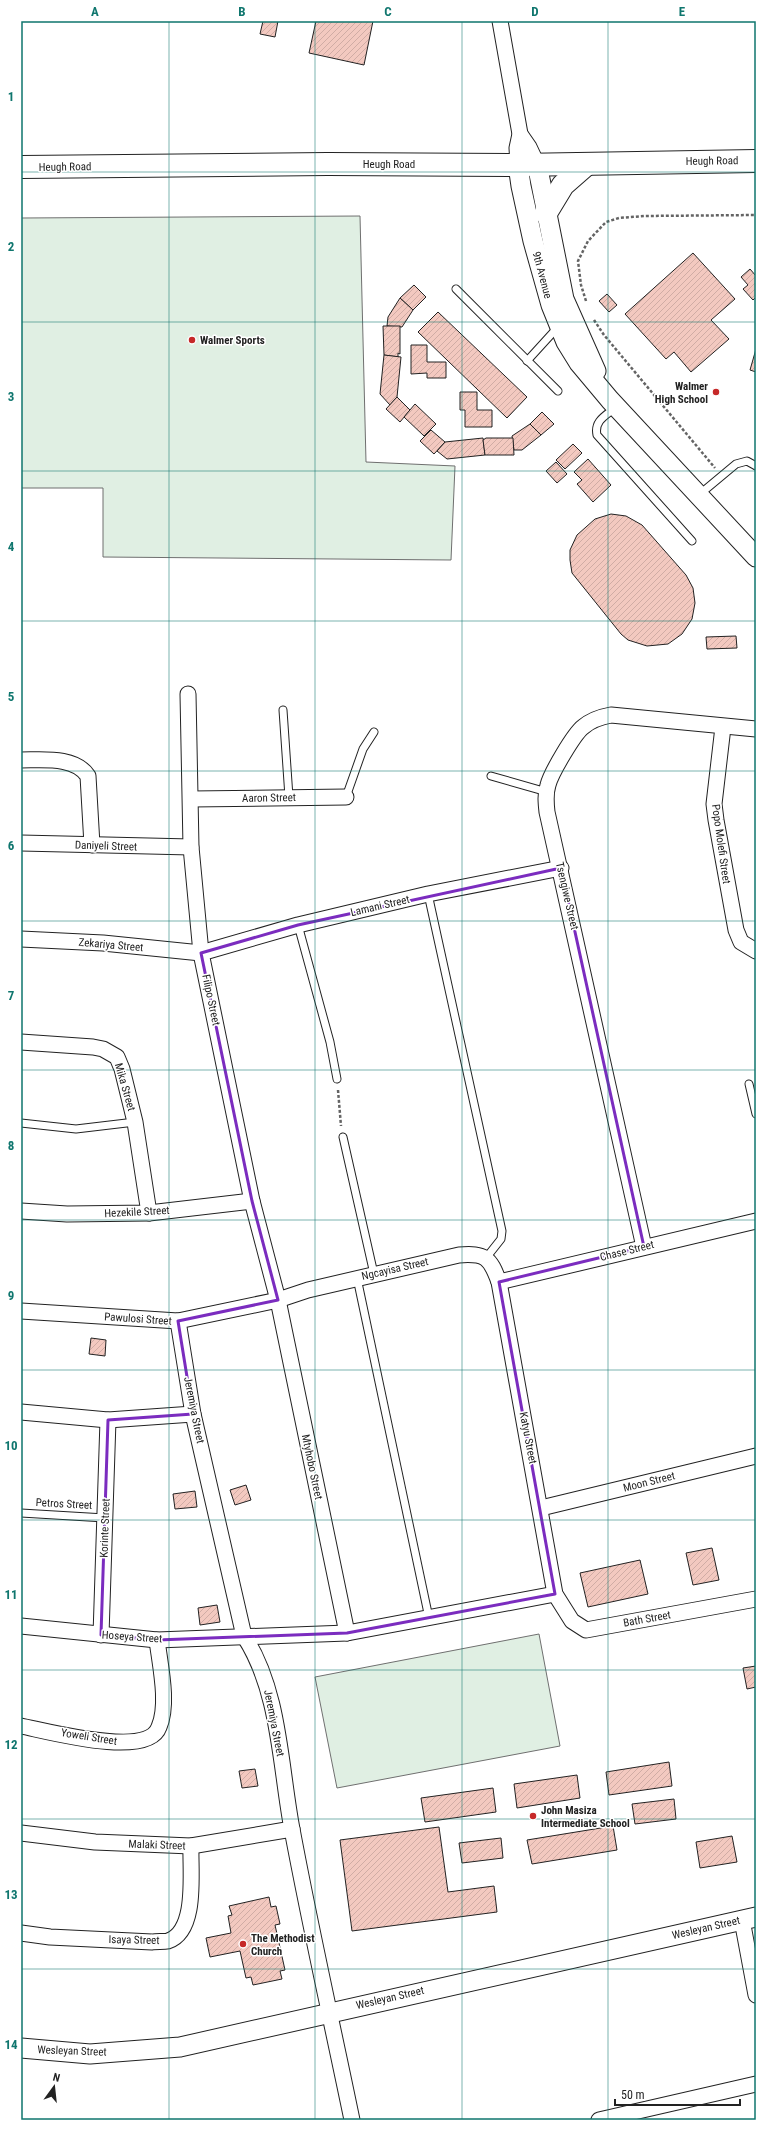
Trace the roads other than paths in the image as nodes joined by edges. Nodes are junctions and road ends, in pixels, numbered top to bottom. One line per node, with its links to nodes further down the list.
1 (500, 21): 3 (street, 9th Avenue)
2 (756, 161): 4 (main road, Heugh Road)
3 (528, 164): 4 (main road, Heugh Road); 5 (main road, Heugh Road); 6 (street, 9th Avenue); 8 (street, 9th Avenue)
4 (587, 164): 6 (main road)
5 (21, 168)
6 (546, 213): 8 (street, 9th Avenue)
7 (456, 289): 9 (lane)
8 (566, 323): 9 (lane); 11 (street, 9th Avenue)
9 (526, 360): 10 (lane)
10 (558, 391)
11 (613, 403): 13 (street, 9th Avenue); 14 (lane)
12 (756, 466): 13 (lane)
13 (700, 494): 15 (street, 9th Avenue)
14 (692, 541)
15 (756, 557)
16 (188, 694): 26 (street, Filipo Street)
17 (282, 710): 24 (lane)
18 (723, 727): 19 (street, Tsengiwe Street); 23 (street, Tsengiwe Street); 34 (street, Popo Molefi Street)
19 (756, 729)
20 (374, 732): 25 (lane)
21 (21, 760): 28 (street)
22 (491, 776): 23 (lane)
23 (547, 792): 30 (street, Tsengiwe Street)
24 (288, 797): 25 (street, Aaron Street); 26 (street, Aaron Street)
25 (346, 797)
26 (191, 799): 29 (street, Filipo Street)
27 (21, 843): 28 (street, Daniyeli Street)
28 (92, 845): 29 (street, Daniyeli Street)
29 (191, 847): 35 (street, Filipo Street)
30 (561, 868): 31 (street, Lamani Street); 47 (street, Tsengiwe Street)
31 (428, 894): 32 (street, Lamani Street); 48 (lane)
32 (298, 924): 35 (street, Lamani Street); 37 (lane)
33 (21, 939): 35 (street, Zekariya Street)
34 (756, 951)
35 (201, 953): 43 (street, Filipo Street)
36 (21, 1042): 40 (street, Mika Street)
37 (337, 1079)
38 (749, 1084): 39 (lane)
39 (756, 1114)
40 (135, 1122): 41 (lane); 45 (street, Mika Street)
41 (21, 1123)
42 (343, 1137): 49 (lane)
43 (252, 1201): 45 (street, Hezekile Street); 52 (street, Filipo Street)
44 (21, 1211): 45 (street, Hezekile Street)
45 (149, 1213)
46 (756, 1221): 47 (street, Chase Street)
47 (644, 1247): 51 (street, Chase Street)
48 (486, 1258): 49 (street, Ngcayisa Street); 51 (street)
49 (374, 1274): 50 (street, Ngcayisa Street)
50 (357, 1278): 52 (street, Ngcayisa Street); 64 (lane)
51 (499, 1282): 59 (street, Katyu Street)
52 (278, 1300): 54 (street, Pawulosi Street); 66 (street, Mtyhobo Street)
53 (21, 1311): 54 (street, Pawulosi Street)
54 (178, 1321): 56 (street, Jeremiya Street)
55 (21, 1412): 57 (street)
56 (193, 1414): 57 (street); 68 (street, Jeremiya Street)
57 (108, 1420): 61 (street, Korinte Street)
58 (756, 1456): 59 (street, Moon Street)
59 (541, 1508): 62 (street, Katyu Street)
60 (21, 1513): 61 (lane, Petros Street)
61 (105, 1518): 67 (street, Korinte Street)
62 (555, 1594): 63 (street, Bath Street); 64 (street)
63 (756, 1599)
64 (429, 1618): 66 (street)
65 (21, 1626): 67 (street, Hoseya Street)
66 (347, 1633): 68 (street)
67 (101, 1636): 69 (street, Hoseya Street)
68 (244, 1636): 69 (street, Hoseya Street); 71 (street, Jeremiya Street)
69 (157, 1640): 70 (street, Yoweli Street)
70 (21, 1726)
71 (292, 1829): 73 (street, Malaki Street); 77 (street, Jeremiya Street)
72 (21, 1833): 73 (street, Malaki Street)
73 (191, 1846): 75 (street, Isaya Street)
74 (749, 1918): 76 (street); 77 (street, Wesleyan Street)
75 (21, 1933)
76 (756, 1995)
77 (330, 2012): 78 (street, Wesleyan Street); 80 (street, Jeremiya Street)
78 (21, 2048)
79 (756, 2084): 81 (street)
80 (352, 2120)
81 (599, 2120)

